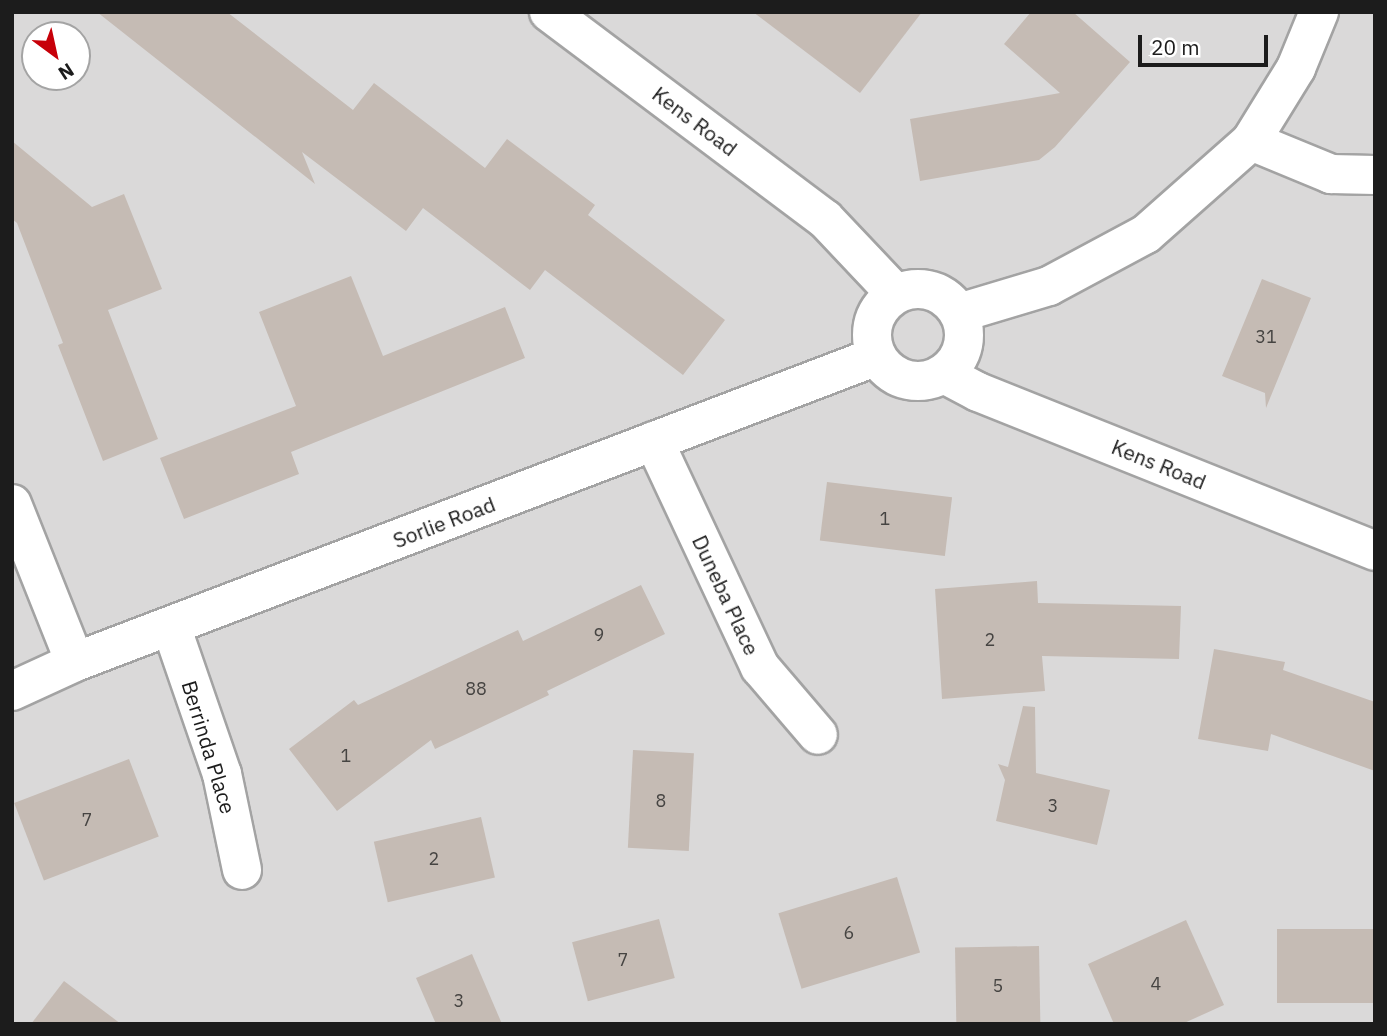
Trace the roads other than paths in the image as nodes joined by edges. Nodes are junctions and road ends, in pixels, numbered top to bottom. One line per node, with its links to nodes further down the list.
1 (549, 12): 5 (street, Kens Road)
2 (1319, 12): 3 (street)
3 (1251, 141): 4 (street); 6 (street)
4 (1375, 175)
5 (896, 294): 6 (street); 7 (street)
6 (959, 313): 8 (street)
7 (877, 356): 8 (street); 9 (street, Sorlie Road)
8 (944, 374): 11 (street, Kens Road)
9 (654, 441): 12 (street, Sorlie Road); 15 (street, Duneba Place)
10 (12, 504): 13 (street)
11 (1375, 551)
12 (171, 626): 13 (street, Sorlie Road); 16 (street, Berrinda Place)
13 (75, 662): 14 (street, Sorlie Road)
14 (12, 691)
15 (818, 735)
16 (242, 870)

